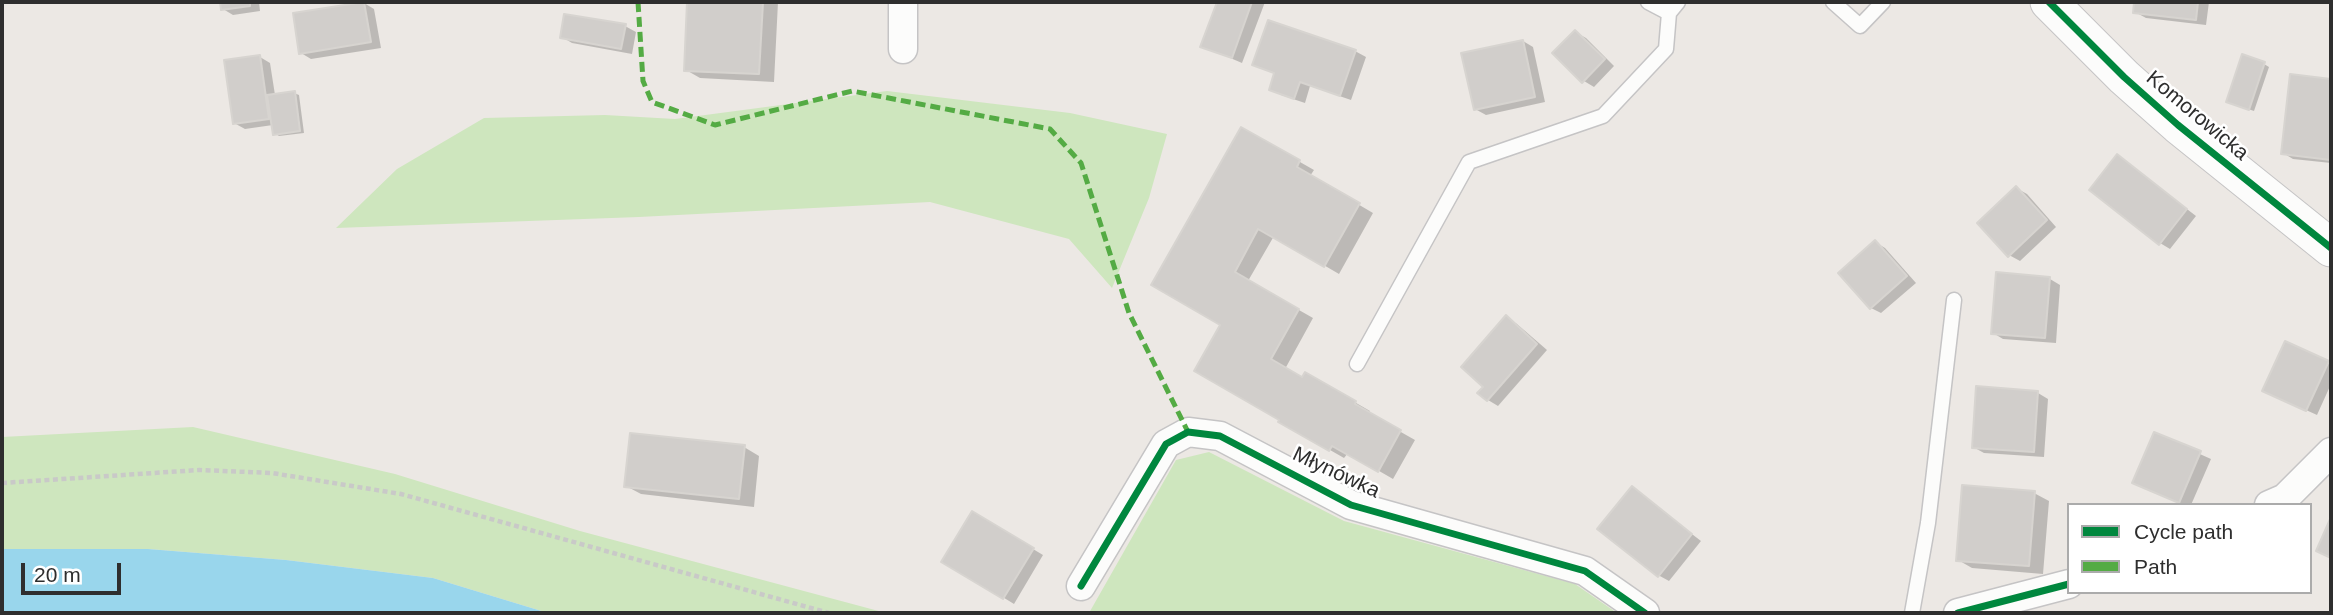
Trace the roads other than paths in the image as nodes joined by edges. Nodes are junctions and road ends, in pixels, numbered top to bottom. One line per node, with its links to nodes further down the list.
1 (903, 2): 7 (street)
2 (1648, 2): 6 (lane)
3 (1833, 2): 4 (lane)
4 (1882, 2)
5 (2049, 2): 8 (street, Komorowicka)
6 (1673, 7): 10 (lane)
7 (903, 50)
8 (2331, 248)
9 (1954, 300): 16 (lane)
10 (1357, 364)
11 (2331, 452): 12 (street)
12 (2274, 503)
13 (2067, 584): 17 (street)
14 (1081, 586): 15 (street, Młynówka)
15 (1645, 613)
16 (1912, 613)
17 (1958, 613)

